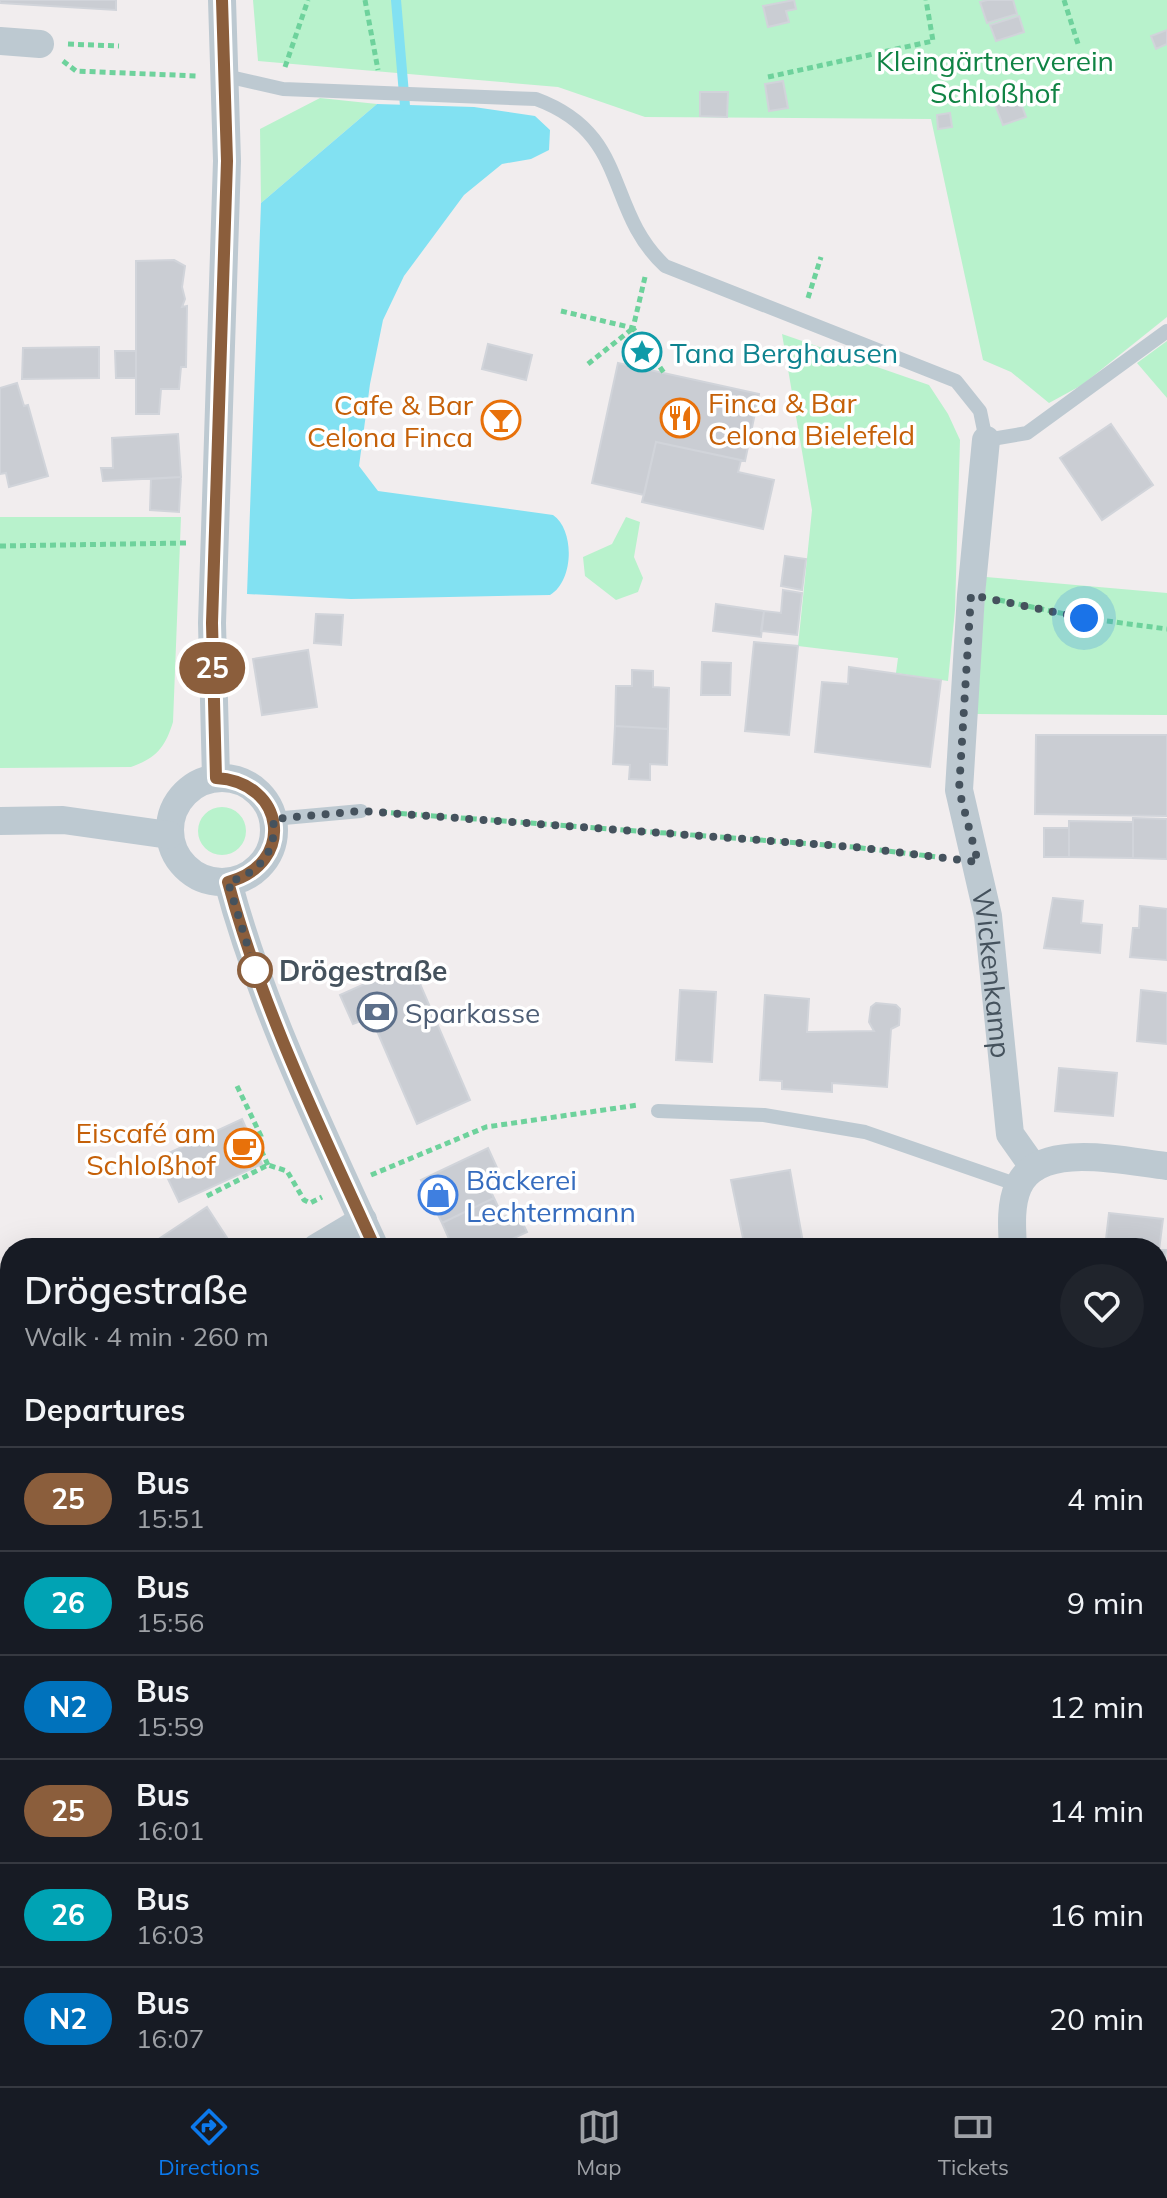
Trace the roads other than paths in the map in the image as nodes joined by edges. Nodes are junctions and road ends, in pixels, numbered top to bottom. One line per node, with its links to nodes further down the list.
1 (222, 0): 4 (street)
2 (0, 41): 3 (street)
3 (40, 44)
4 (226, 76): 6 (lane); 7 (street)
5 (1167, 331): 6 (lane)
6 (986, 440): 15 (street, Wickenkamp)
7 (216, 778): 9 (street); 11 (street)
8 (361, 811): 9 (lane)
9 (273, 819): 12 (street)
10 (0, 821): 11 (street)
11 (169, 835): 12 (street)
12 (228, 882): 16 (street)
13 (658, 1111): 15 (lane)
14 (1167, 1166): 15 (street)
15 (1026, 1177): 19 (street)
16 (363, 1220): 17 (street); 18 (street)
17 (333, 1238)
18 (371, 1238)
19 (1013, 1238)

